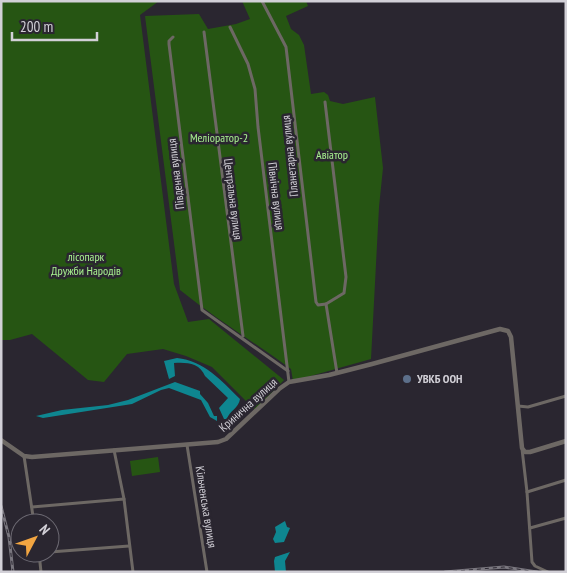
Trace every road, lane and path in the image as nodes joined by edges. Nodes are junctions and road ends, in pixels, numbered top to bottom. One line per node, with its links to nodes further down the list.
1 (262, 1): 6 (street, Планетарна вулиця)
2 (230, 27): 8 (street, Північна вулиця)
3 (204, 32): 7 (street, Центральна вулиця)
4 (172, 36): 7 (street, Південна вулиця)
5 (324, 102): 6 (street)
6 (326, 304): 9 (street)
7 (243, 337): 8 (street)
8 (288, 370): 10 (street, Північна вулиця)
9 (337, 373): 10 (street, Кринична вулиця); 12 (street, Кринична вулиця)
10 (289, 382): 15 (street, Кринична вулиця)
11 (566, 396): 12 (street)
12 (518, 406): 16 (street)
13 (1, 440): 18 (street)
14 (566, 441): 16 (street)
15 (187, 445): 17 (street, Кринична вулиця); 29 (street, Кільченська вулиця)
16 (522, 448): 20 (street)
17 (114, 450): 18 (street, Кринична вулиця); 21 (street)
18 (24, 456): 22 (street)
19 (566, 480): 20 (street)
20 (527, 492): 25 (street)
21 (124, 499): 22 (street); 26 (street)
22 (32, 507): 23 (street)
23 (33, 513)
24 (566, 518): 25 (street)
25 (530, 528): 30 (street)
26 (129, 546): 27 (street); 28 (street)
27 (60, 551)
28 (133, 572)
29 (206, 572)
30 (548, 572)

